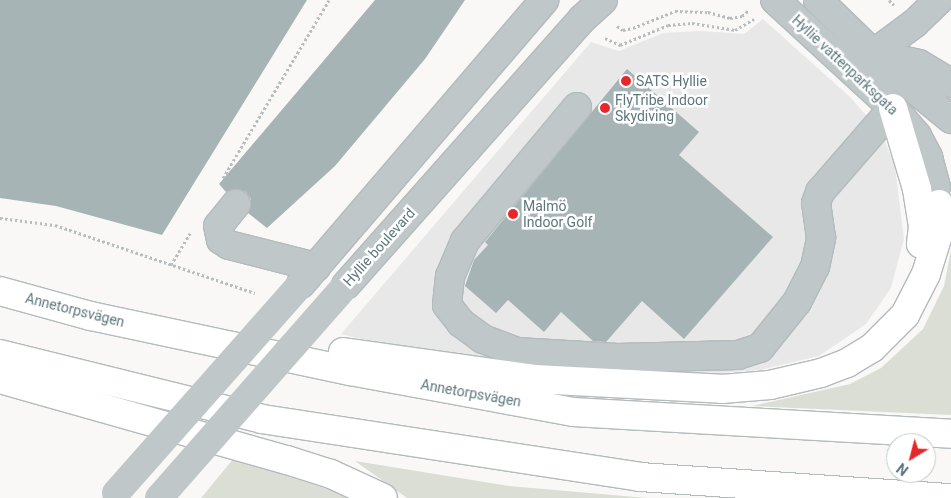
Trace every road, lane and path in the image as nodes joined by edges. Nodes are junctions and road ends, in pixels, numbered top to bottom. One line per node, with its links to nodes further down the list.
1 (329, 0): 14 (path)
2 (544, 0): 20 (street)
3 (818, 0): 8 (street, Hyllie vattenparksgata)
4 (939, 0): 8 (street)
5 (767, 3): 6 (path); 7 (path); 11 (street, Hyllie vattenparksgata)
6 (607, 12): 7 (street, Hyllie boulevard)
7 (582, 19): 29 (street, Hyllie boulevard, bridge)
8 (873, 54): 9 (street); 12 (street, Hyllie vattenparksgata)
9 (951, 84)
10 (577, 107): 11 (street)
11 (893, 108): 16 (street, Hyllie vattenparksgata); 23 (main road)
12 (951, 119)
13 (951, 152): 16 (street)
14 (222, 179)
15 (236, 204): 20 (street)
16 (942, 205): 23 (main road)
17 (0, 218): 19 (path)
18 (192, 230): 19 (path)
19 (171, 265): 22 (path)
20 (308, 275): 28 (street, bridge)
21 (0, 291): 24 (main road, Annetorpsvägen)
22 (260, 294)
23 (917, 296): 24 (main road)
24 (91, 316): 27 (main road, Annetorpsvägen)
25 (0, 354): 31 (main road)
26 (0, 379): 30 (main road)
27 (951, 434)
28 (114, 496)
29 (159, 498)
30 (383, 498)
31 (948, 498)

